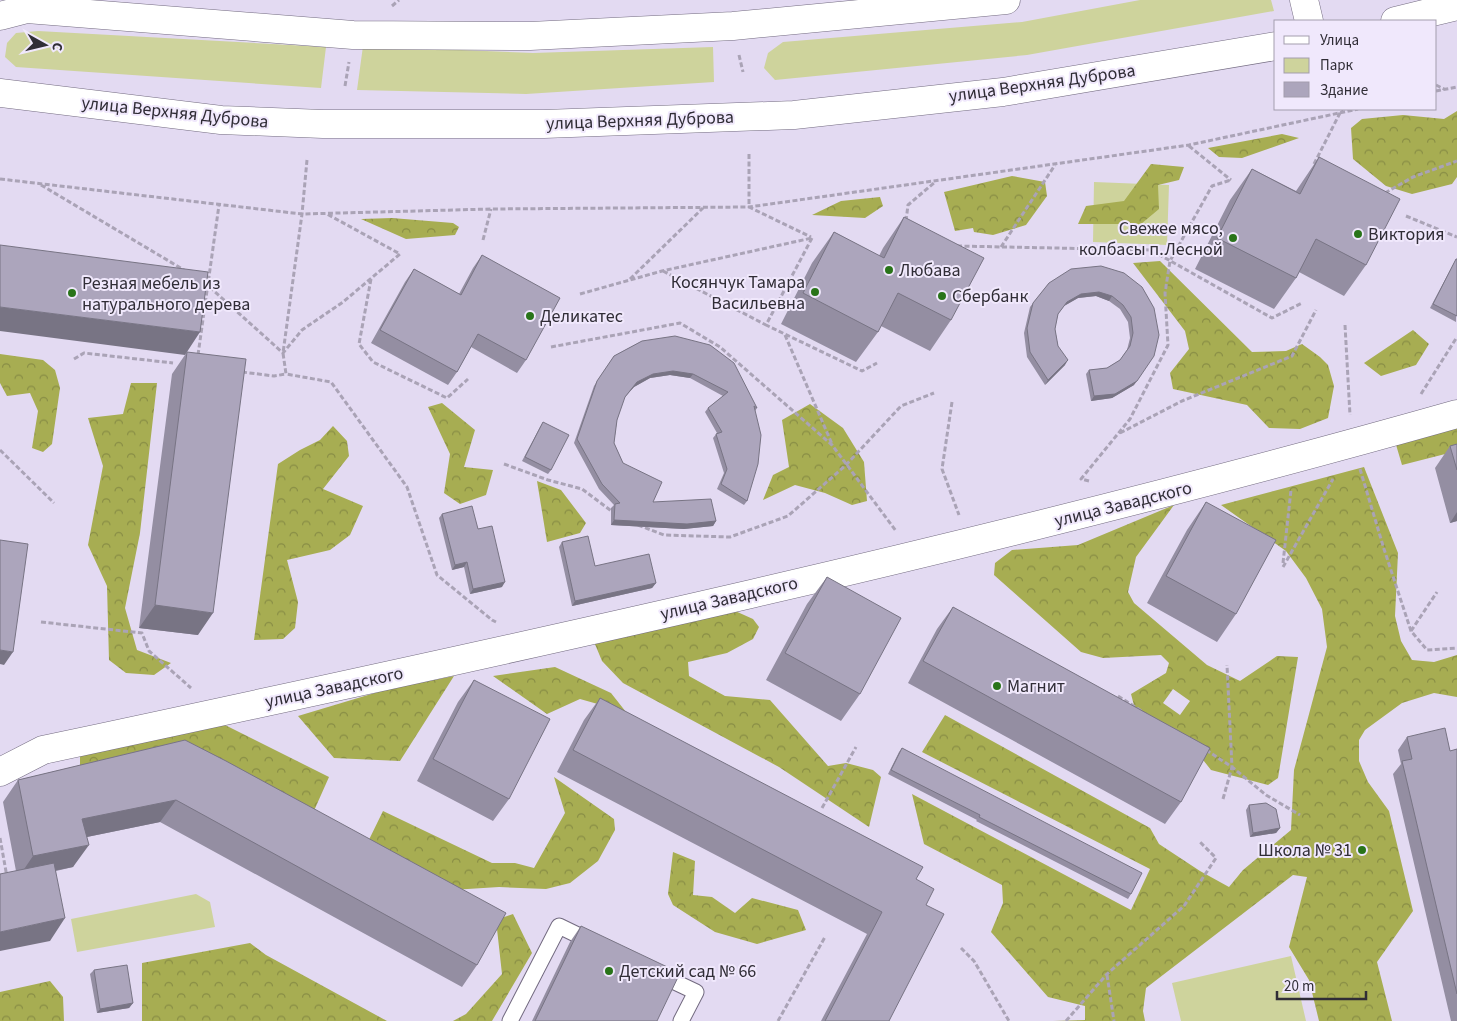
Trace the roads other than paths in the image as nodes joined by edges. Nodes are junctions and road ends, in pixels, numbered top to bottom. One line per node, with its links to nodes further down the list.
1 (1006, 0): 4 (street)
2 (1304, 0): 5 (street)
3 (1457, 6): 6 (street)
4 (0, 16)
5 (1309, 20)
6 (1398, 20)
7 (1274, 46): 8 (street, улица Верхняя Дуброва)
8 (0, 93)
9 (1457, 414): 10 (street, улица Завадского)
10 (0, 772)
11 (602, 947): 13 (lane)
12 (645, 967): 14 (lane)
13 (510, 1021)
14 (681, 1021)

